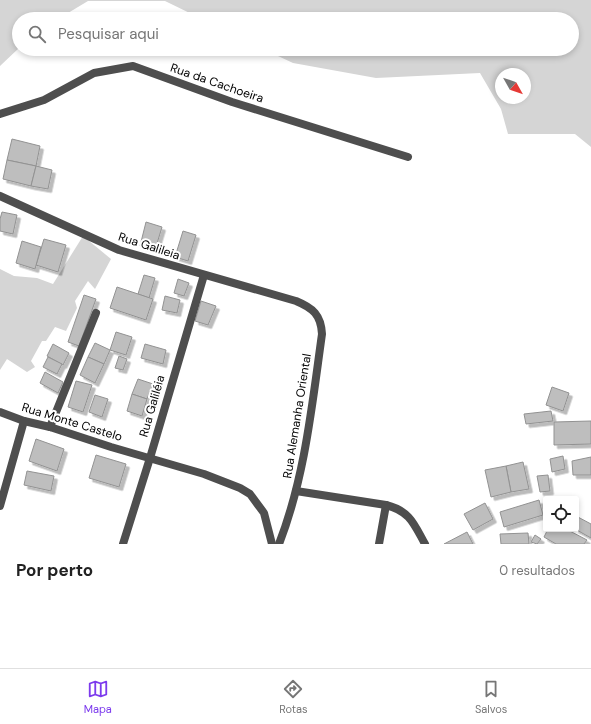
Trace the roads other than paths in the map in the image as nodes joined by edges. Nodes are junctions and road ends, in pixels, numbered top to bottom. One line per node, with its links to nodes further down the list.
1 (0, 114): 2 (street, Rua da Cachoeira)
2 (408, 157)
3 (0, 196): 4 (street, Rua Galileia)
4 (204, 275): 5 (street, Rua Galileia); 10 (street, Rua Galiléia)
5 (296, 301): 11 (street, Rua Alemanha Oriental)
6 (96, 313): 9 (street)
7 (0, 412): 8 (street, Rua Monte Castelo)
8 (24, 421): 9 (street, Rua Monte Castelo); 13 (street)
9 (50, 427): 10 (street, Rua Monte Castelo)
10 (150, 458): 14 (street, Rua Galiléia); 15 (street, Rua Monte Castelo)
11 (296, 491): 12 (street); 16 (street, Rua Alemanha Oriental)
12 (386, 505): 17 (street); 18 (street)
13 (0, 506)
14 (123, 544)
15 (272, 544)
16 (279, 544)
17 (379, 544)
18 (425, 544)

